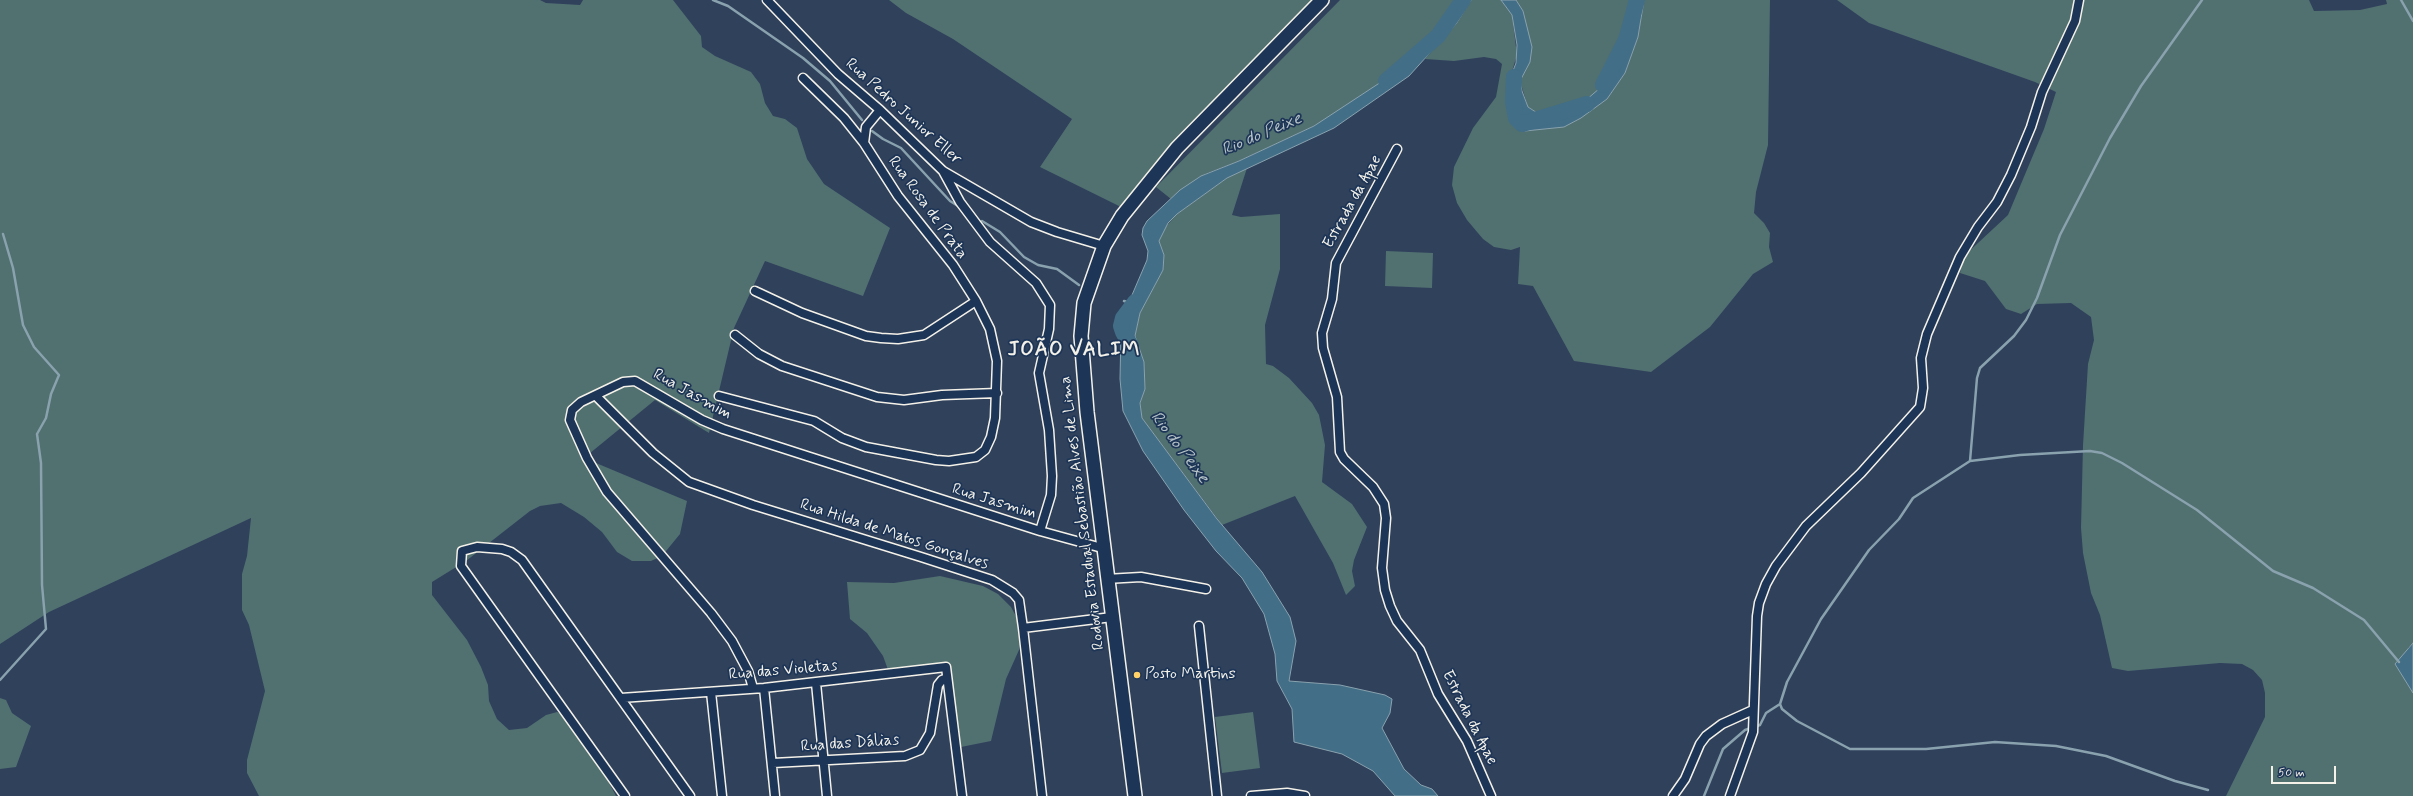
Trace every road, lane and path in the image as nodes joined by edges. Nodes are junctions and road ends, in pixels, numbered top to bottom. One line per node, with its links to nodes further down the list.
1 (767, 0): 5 (street, Rua Pedro Junior Eller)
2 (1322, 0): 9 (main road, Rodovia Estadual Sebastião Alves de Lima)
3 (2079, 0): 29 (street)
4 (803, 78): 6 (street, Rua Rosa de Prata)
5 (880, 110): 6 (street); 8 (street, Rua Pedro Junior Eller)
6 (864, 143): 11 (street, Rua Rosa de Prata)
7 (1397, 149): 43 (street, Estrada da Apae)
8 (943, 170): 9 (street, Rua Pedro Junior Eller); 16 (street, Rua Rosa de Prata)
9 (1104, 246): 17 (main road, Rodovia Estadual Sebastião Alves de Lima)
10 (755, 291): 11 (street)
11 (976, 301): 13 (street, Rua Rosa de Prata)
12 (734, 336): 13 (street)
13 (997, 393): 15 (street, Rua Rosa de Prata)
14 (596, 396): 16 (street, Rua Jasmim); 22 (street, Rua Hilda de Matos Gonçalves); 25 (street, Rua Jasmim)
15 (719, 396)
16 (1040, 531): 17 (street, Rua Jasmim)
17 (1102, 548): 18 (main road, Rodovia Estadual Sebastião Alves de Lima)
18 (1106, 579): 19 (street); 20 (main road, Rodovia Estadual Sebastião Alves de Lima)
19 (1206, 589)
20 (1112, 617): 22 (street); 39 (main road, Rodovia Estadual Sebastião Alves de Lima)
21 (1199, 626): 40 (street)
22 (1023, 628): 38 (street, Rua Hilda de Matos Gonçalves)
23 (947, 678): 24 (street, Rua das Violetas); 30 (street, Rua das Dálias); 37 (street)
24 (816, 683): 26 (street, Rua das Violetas); 30 (street)
25 (753, 688): 26 (street, Rua das Violetas); 27 (street, Rua das Violetas)
26 (764, 688): 31 (street)
27 (711, 692): 28 (street, Rua das Violetas); 34 (street)
28 (621, 698): 32 (street); 33 (street)
29 (1753, 710): 44 (street); 45 (street)
30 (824, 759): 31 (street, Rua das Dálias); 36 (street)
31 (773, 763): 35 (street)
32 (624, 796)
33 (690, 796)
34 (722, 796)
35 (776, 796)
36 (827, 796)
37 (962, 796)
38 (1042, 796)
39 (1135, 796)
40 (1217, 796)
41 (1251, 796): 42 (street)
42 (1305, 796)
43 (1491, 796)
44 (1672, 796)
45 (1730, 796)

